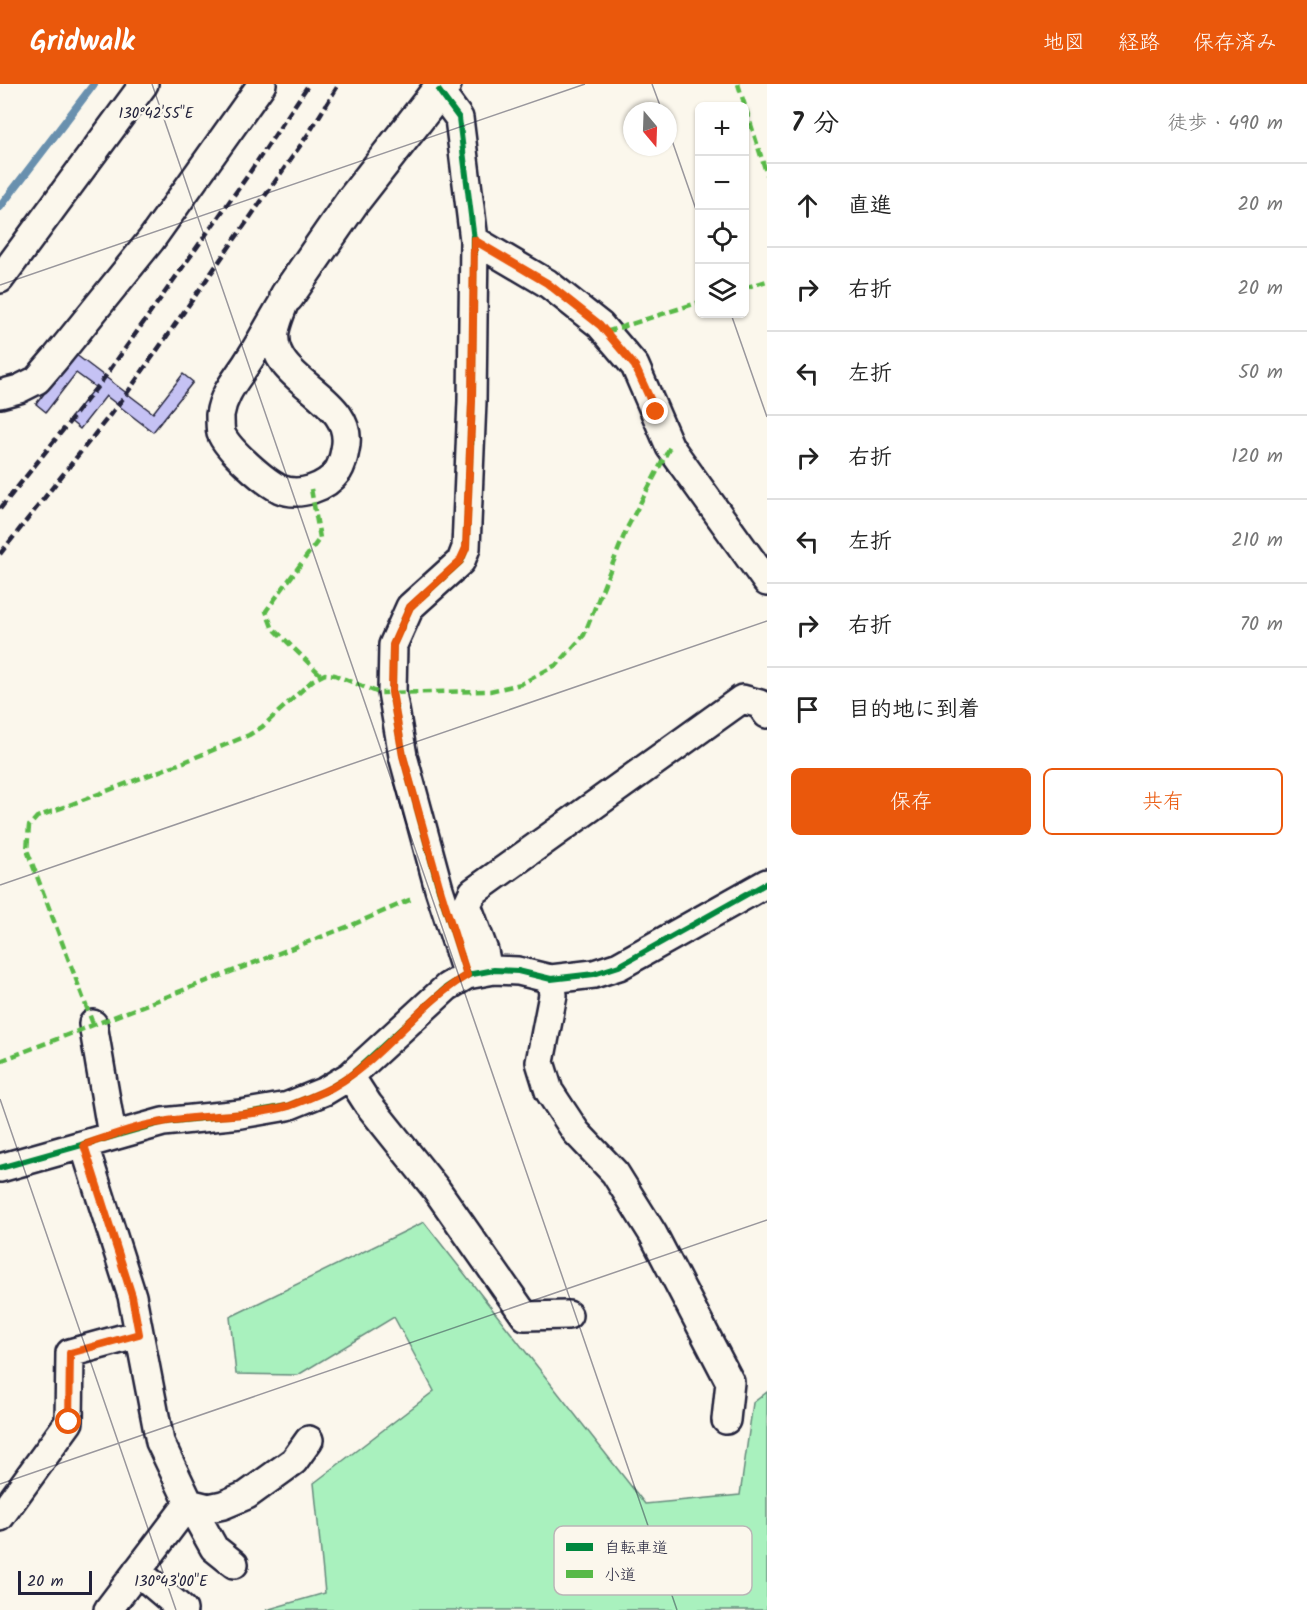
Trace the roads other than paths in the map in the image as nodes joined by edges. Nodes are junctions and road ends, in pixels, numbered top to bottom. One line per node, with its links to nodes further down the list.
1 (144, 84): 5 (street)
2 (262, 84): 7 (street)
3 (441, 87): 4 (street); 6 (street)
4 (474, 240): 8 (street); 11 (street)
5 (0, 279)
6 (287, 297): 6 (street)
7 (0, 394)
8 (767, 582)
9 (767, 714): 11 (street)
10 (767, 883): 12 (street)
11 (477, 973): 12 (street); 14 (street)
12 (552, 979): 20 (street)
13 (93, 1024): 15 (street)
14 (350, 1076): 15 (street); 18 (street)
15 (112, 1135): 16 (street)
16 (84, 1145): 17 (street); 19 (street)
17 (0, 1168)
18 (568, 1315)
19 (139, 1334): 22 (street); 23 (street)
20 (726, 1420)
21 (309, 1440): 22 (street)
22 (189, 1503): 24 (street); 25 (street)
23 (0, 1517)
24 (234, 1564)
25 (137, 1571): 26 (street); 27 (street)
26 (108, 1610)
27 (183, 1610)

